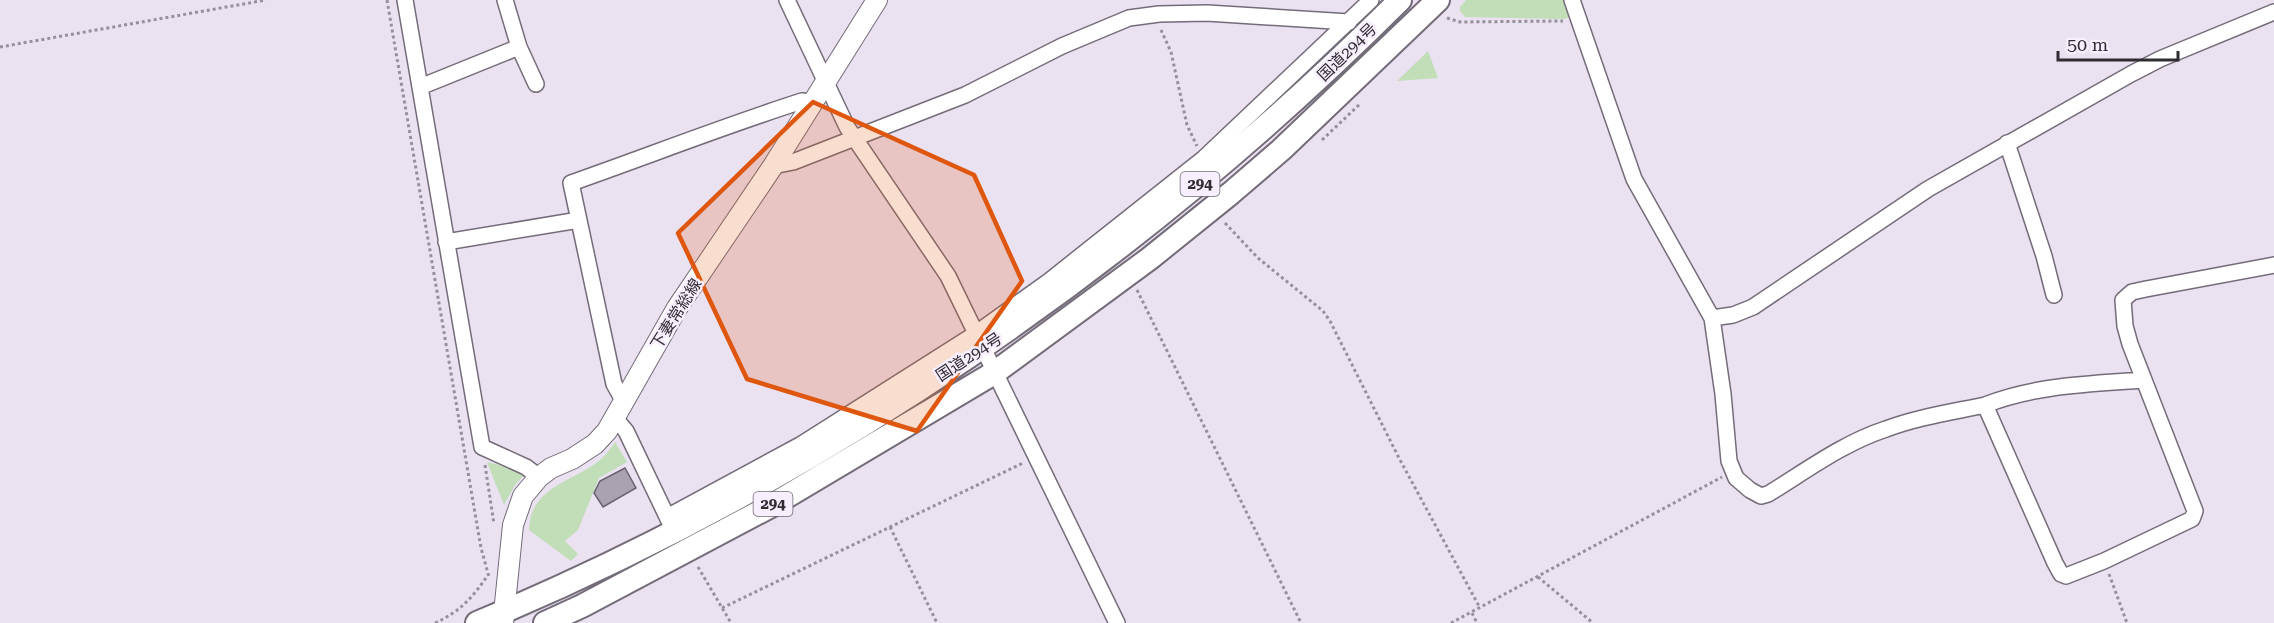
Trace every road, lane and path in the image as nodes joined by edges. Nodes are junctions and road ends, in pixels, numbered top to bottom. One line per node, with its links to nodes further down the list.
1 (266, 0): 15 (path)
2 (387, 0): 47 (path)
3 (405, 0): 19 (street)
4 (505, 0): 16 (street)
5 (786, 0): 17 (street)
6 (877, 0): 17 (main road, 下妻常総線)
7 (1371, 0): 14 (street)
8 (1400, 0): 32 (highway, 国道294号 / 294)
9 (1572, 0): 13 (street)
10 (1441, 8): 13 (path); 33 (highway, 国道294号 / 294)
11 (2274, 12): 22 (street)
12 (1155, 14): 14 (street); 21 (street); 23 (path)
13 (1580, 21): 31 (street)
14 (1349, 22): 23 (street)
15 (0, 47)
16 (519, 47): 18 (street); 19 (street)
17 (827, 83): 20 (main road, 下妻常総線); 21 (street)
18 (536, 84)
19 (420, 87): 27 (street)
20 (814, 103): 24 (main road, 下妻常総線); 25 (street)
21 (855, 136): 24 (street); 32 (street)
22 (2007, 143): 30 (street); 31 (street)
23 (1204, 158): 32 (street)
24 (773, 166): 36 (main road, 下妻常総線)
25 (579, 220): 27 (street); 36 (street)
26 (1224, 221): 50 (path)
27 (446, 242): 37 (street)
28 (2274, 265): 34 (street)
29 (1136, 289): 59 (path)
30 (2054, 295)
31 (1712, 318): 39 (street)
32 (979, 341): 33 (street); 41 (highway, 国道294号 / 294)
33 (994, 373): 38 (street); 55 (highway, 国道294号 / 294)
34 (2144, 380): 35 (street); 44 (street)
35 (1985, 405): 39 (street); 44 (street)
36 (619, 410): 40 (main road, 下妻常総線); 41 (street)
37 (482, 447): 40 (street); 43 (path)
38 (1035, 457): 42 (path); 58 (street)
39 (1732, 471): 48 (path)
40 (539, 477): 52 (main road, 下妻常総線)
41 (670, 524): 52 (highway, 国道294号 / 294)
42 (890, 527): 49 (path); 57 (path)
43 (495, 532)
44 (2104, 561): 63 (path)
45 (490, 566): 47 (path)
46 (698, 567): 49 (path)
47 (488, 574): 53 (path)
48 (1538, 577): 50 (path); 62 (path)
49 (722, 608): 56 (path)
50 (1480, 608): 51 (path)
51 (1472, 613): 60 (path); 61 (path)
52 (503, 617): 54 (highway, 国道294号 / 294)
53 (435, 623)
54 (477, 623)
55 (545, 623)
56 (731, 623)
57 (937, 623)
58 (1117, 623)
59 (1301, 623)
60 (1451, 623)
61 (1477, 623)
62 (1593, 623)
63 (2127, 623)

